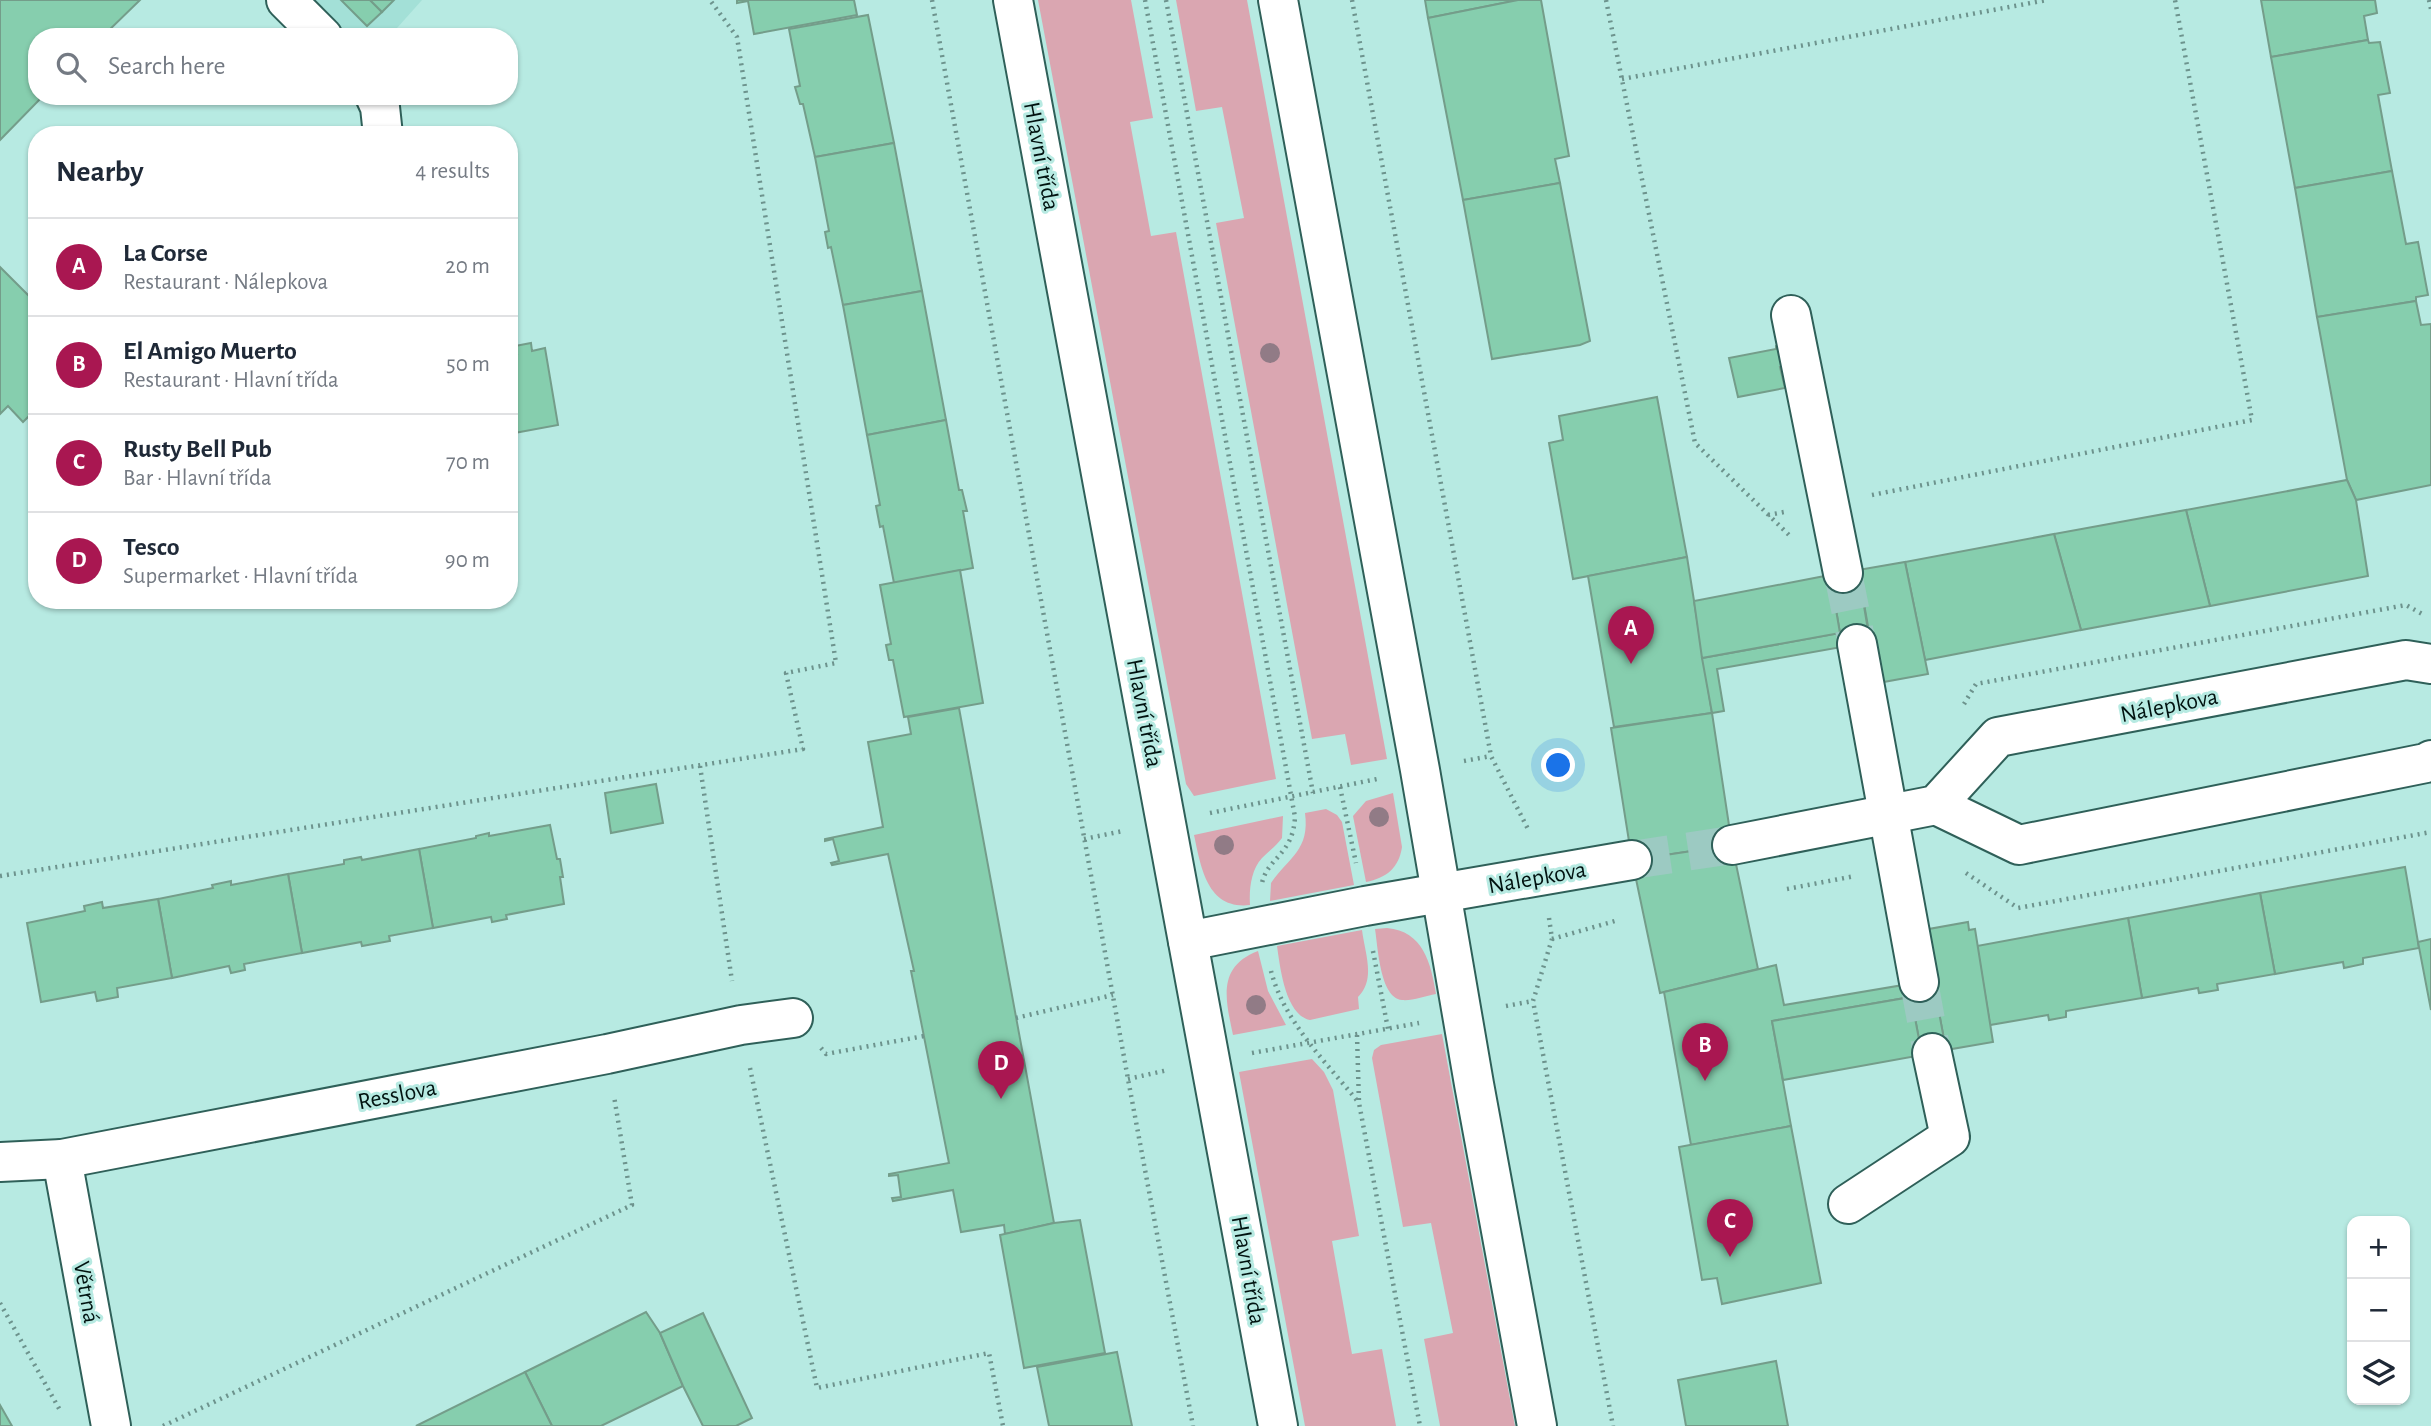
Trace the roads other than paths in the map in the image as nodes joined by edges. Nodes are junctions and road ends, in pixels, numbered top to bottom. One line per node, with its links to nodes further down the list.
1 (286, 0): 4 (street)
2 (1013, 0): 17 (street, Hlavní třída)
3 (1278, 0): 16 (street)
4 (314, 28)
5 (379, 105): 6 (street)
6 (382, 126)
7 (1791, 315): 8 (street)
8 (1843, 573)
9 (1857, 644): 13 (street)
10 (2431, 664): 12 (street, Nálepkova)
11 (2431, 760): 12 (street)
12 (1936, 805): 13 (street)
13 (1888, 814): 14 (street); 18 (street)
14 (1732, 845)
15 (1632, 860): 16 (street, Nálepkova)
16 (1441, 893): 17 (street, Nálepkova); 26 (street)
17 (1188, 941): 25 (street, Hlavní třída)
18 (1919, 982)
19 (793, 1018): 21 (street, Resslova)
20 (1932, 1053): 23 (street)
21 (62, 1159): 22 (street, Resslova); 24 (street, Větrná)
22 (0, 1162)
23 (1848, 1204)
24 (111, 1426)
25 (1278, 1426)
26 (1537, 1426)

